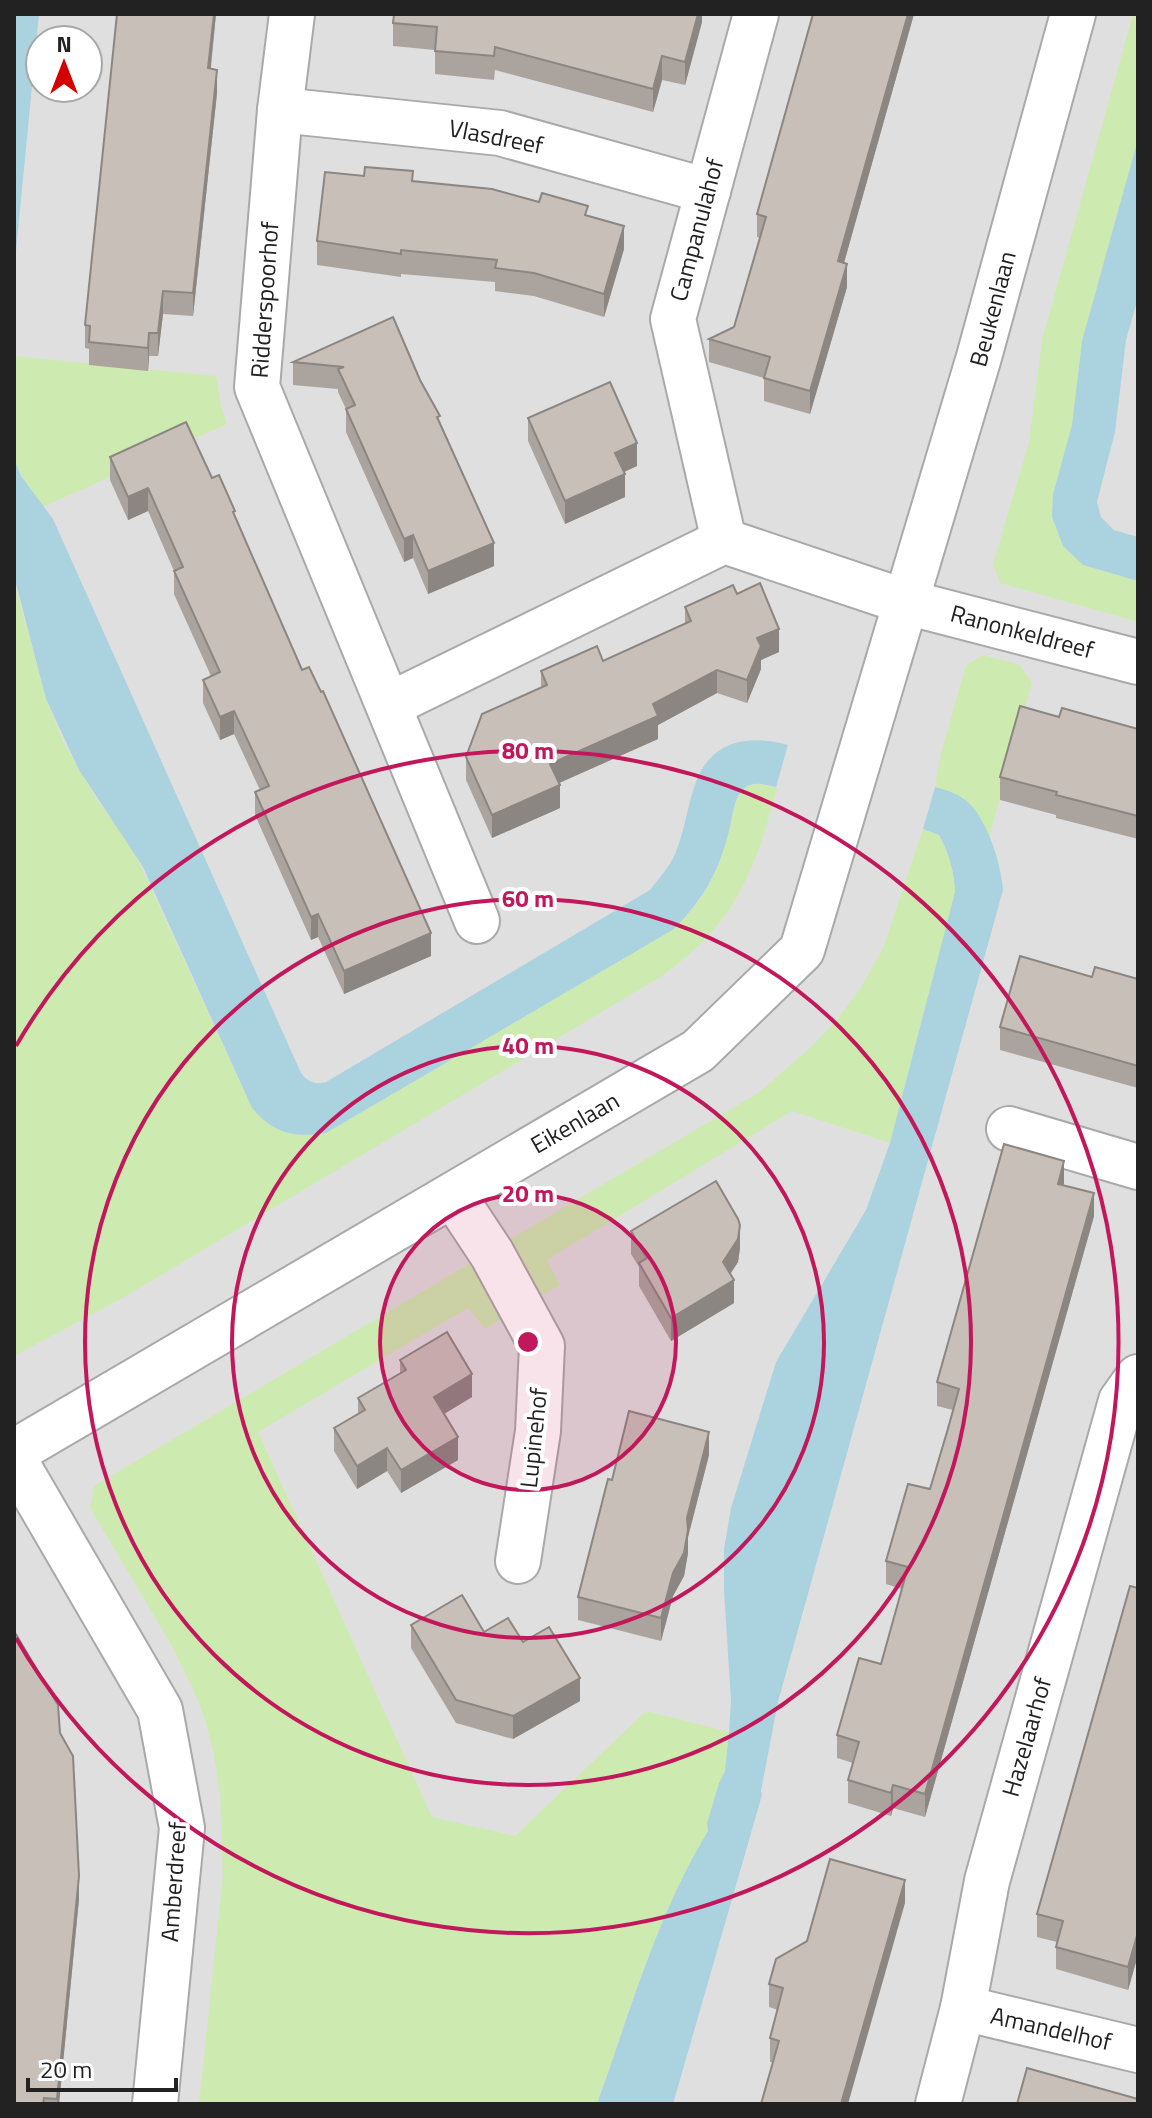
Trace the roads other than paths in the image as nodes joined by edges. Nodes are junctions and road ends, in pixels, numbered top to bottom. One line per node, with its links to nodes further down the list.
1 (292, 14): 4 (street, Ridderspoorhof)
2 (756, 14): 5 (street, Campanulahof)
3 (1073, 14): 7 (street, Beukenlaan)
4 (280, 110): 5 (street, Vlasdreef); 9 (street, Ridderspoorhof)
5 (708, 191): 6 (street, Campanulahof)
6 (724, 541): 7 (street); 9 (street)
7 (906, 602): 8 (street, Ranonkeldreef); 13 (street, Eikenlaan)
8 (1138, 662)
9 (389, 705): 10 (street, Ridderspoorhof)
10 (477, 921)
11 (1009, 1129): 12 (street)
12 (1138, 1167)
13 (453, 1195): 15 (street, Eikenlaan); 17 (street, Lupinehof)
14 (1138, 1377): 18 (street, Hazelaarhof)
15 (14, 1452)
16 (14, 1459): 20 (street, Amberdreef)
17 (518, 1561)
18 (963, 2008): 19 (street, Amandelhof); 21 (street, Hazelaarhof)
19 (1138, 2050)
20 (155, 2104)
21 (938, 2104)

